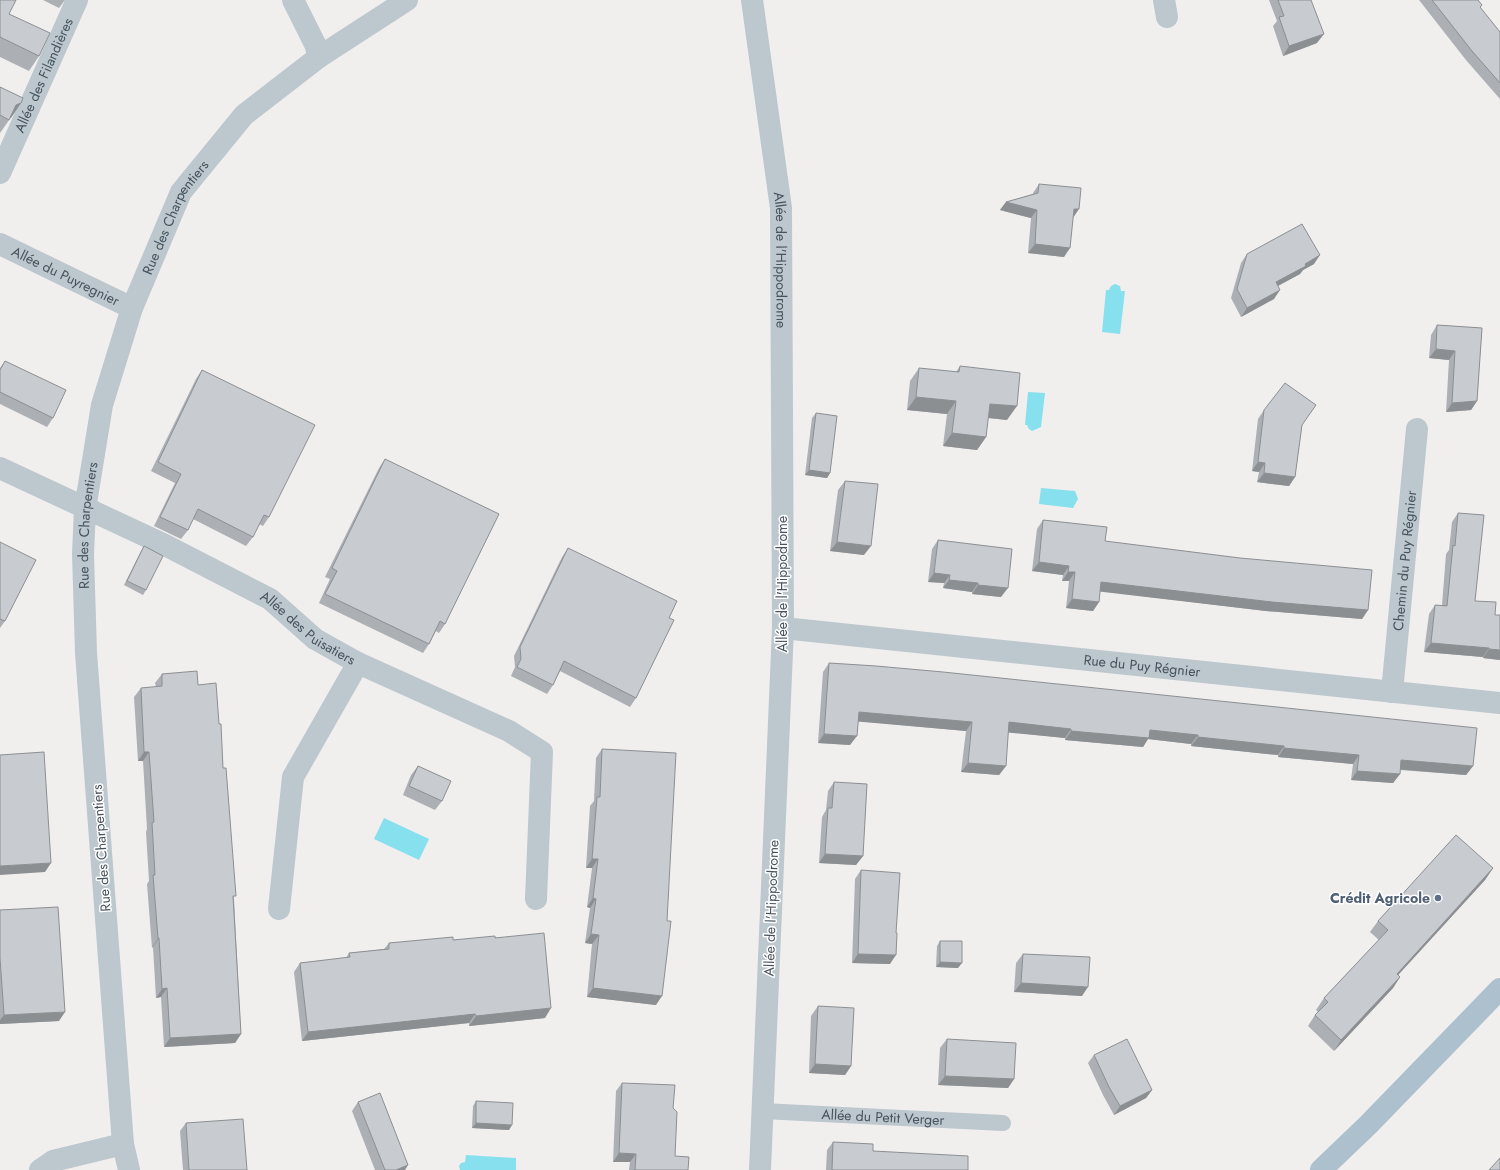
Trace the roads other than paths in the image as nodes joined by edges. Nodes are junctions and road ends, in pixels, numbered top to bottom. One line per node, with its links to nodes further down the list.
1 (77, 0): 6 (street, Allée des Filandières)
2 (293, 0): 5 (street)
3 (407, 0): 5 (street, Rue des Charpentiers)
4 (752, 0): 12 (street, Allée de l'Hippodrome)
5 (319, 57): 8 (street, Rue des Charpentiers)
6 (0, 173)
7 (0, 244): 8 (street, Allée du Puyregnier)
8 (132, 308): 11 (street, Rue des Charpentiers)
9 (1417, 429): 14 (street, Chemin du Puy Régnier)
10 (0, 468): 11 (street, Allée des Puisatiers)
11 (85, 508): 13 (street, Allée des Puisatiers); 21 (street, Rue des Charpentiers)
12 (783, 628): 14 (street, Rue du Puy Régnier); 19 (street, Allée de l'Hippodrome)
13 (358, 663): 16 (street); 17 (street, Allée des Puisatiers)
14 (1392, 692): 15 (street, Rue du Puy Régnier)
15 (1500, 703)
16 (536, 899)
17 (279, 909)
18 (1500, 989): 25 (main road)
19 (762, 1111): 20 (lane, Allée du Petit Verger); 24 (street, Allée de l'Hippodrome)
20 (1003, 1123)
21 (123, 1144): 22 (street); 23 (street, Rue des Charpentiers)
22 (40, 1170)
23 (129, 1170)
24 (760, 1170)
25 (1321, 1170)

